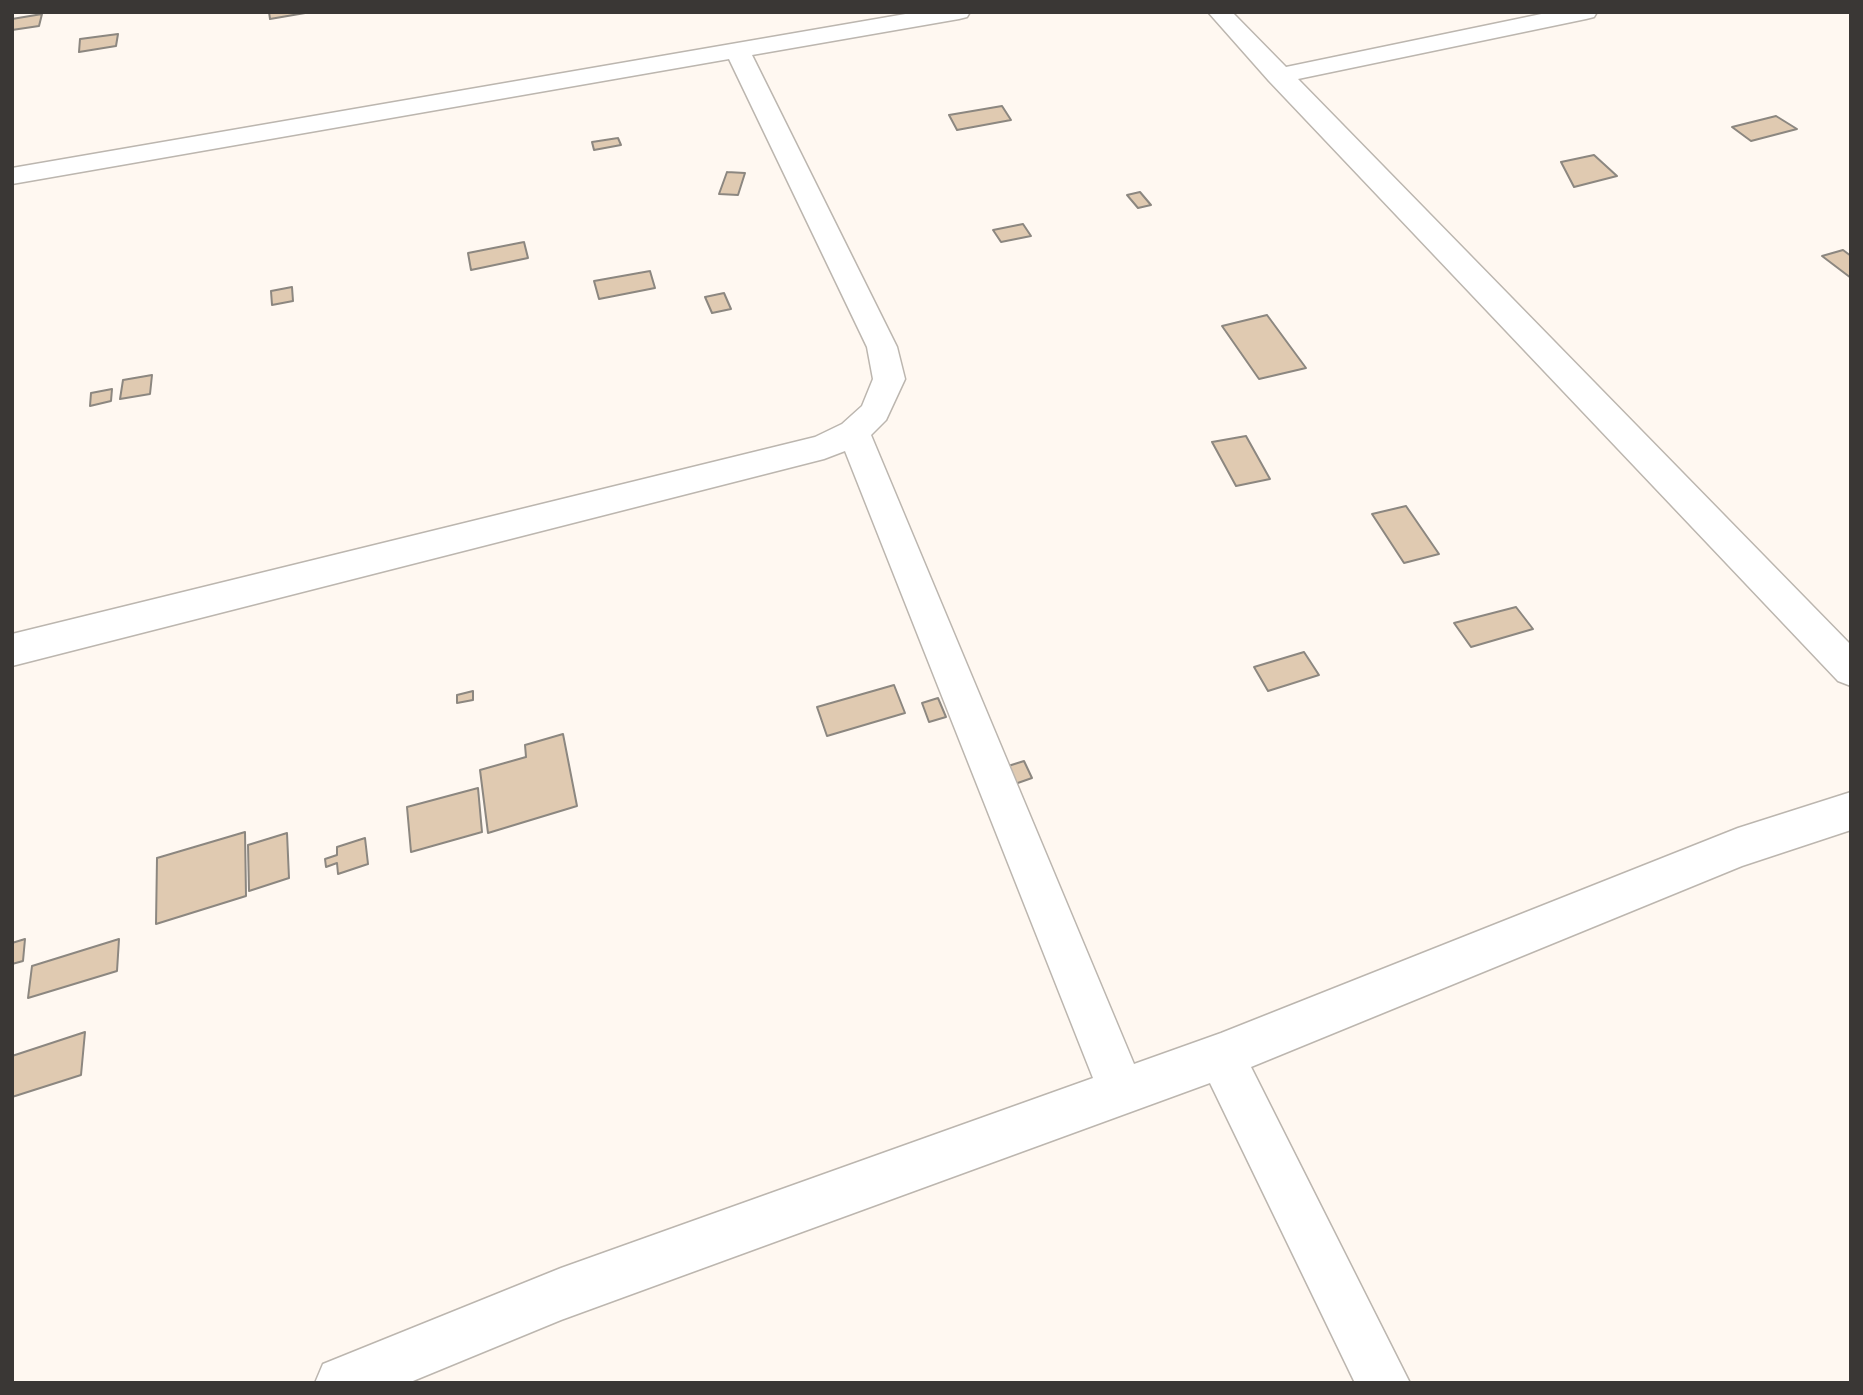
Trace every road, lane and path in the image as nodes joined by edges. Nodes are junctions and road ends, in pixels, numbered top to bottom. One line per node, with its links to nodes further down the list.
1 (959, 12): 4 (street)
2 (1219, 12): 5 (street)
3 (1586, 12): 5 (street)
4 (738, 52): 6 (street); 7 (street)
5 (1278, 76): 9 (street)
6 (12, 176)
7 (854, 432): 8 (street); 12 (street)
8 (12, 650)
9 (1851, 670)
10 (1851, 811): 11 (street)
11 (1222, 1056): 12 (street); 14 (street)
12 (1122, 1092): 13 (street)
13 (342, 1383)
14 (1383, 1383)

